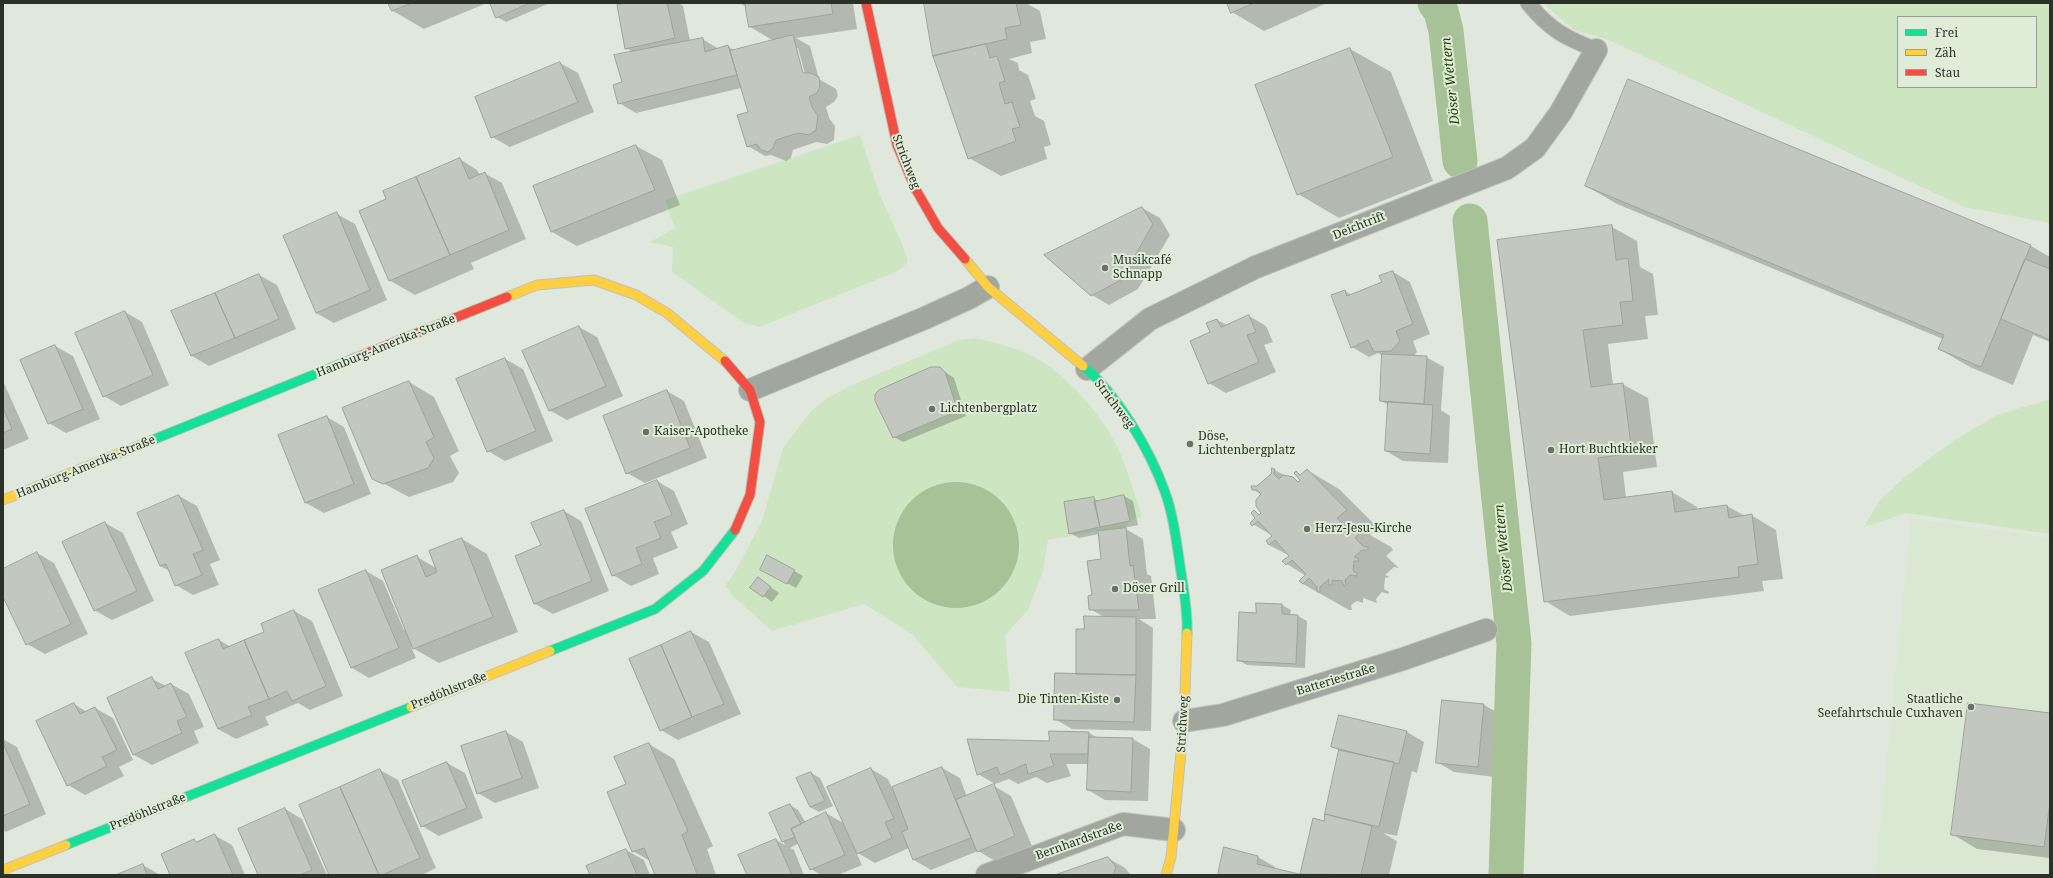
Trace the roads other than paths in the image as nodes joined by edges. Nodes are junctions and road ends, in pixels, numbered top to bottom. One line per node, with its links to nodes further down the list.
1 (866, 3): 4 (street, Strichweg)
2 (1528, 3): 3 (lane)
3 (1596, 50): 5 (street, Deichtrift)
4 (988, 287): 5 (street, Strichweg); 6 (street)
5 (1086, 369): 9 (street, Strichweg)
6 (750, 390): 7 (street, Hamburg-Amerika-Straße); 11 (street, Predöhlstraße)
7 (3, 500)
8 (1486, 630): 9 (street, Batteriestraße)
9 (1184, 721): 10 (street, Strichweg)
10 (1174, 830): 12 (street, Bernhardstraße); 13 (street, Strichweg)
11 (3, 870)
12 (987, 875)
13 (1166, 875)

